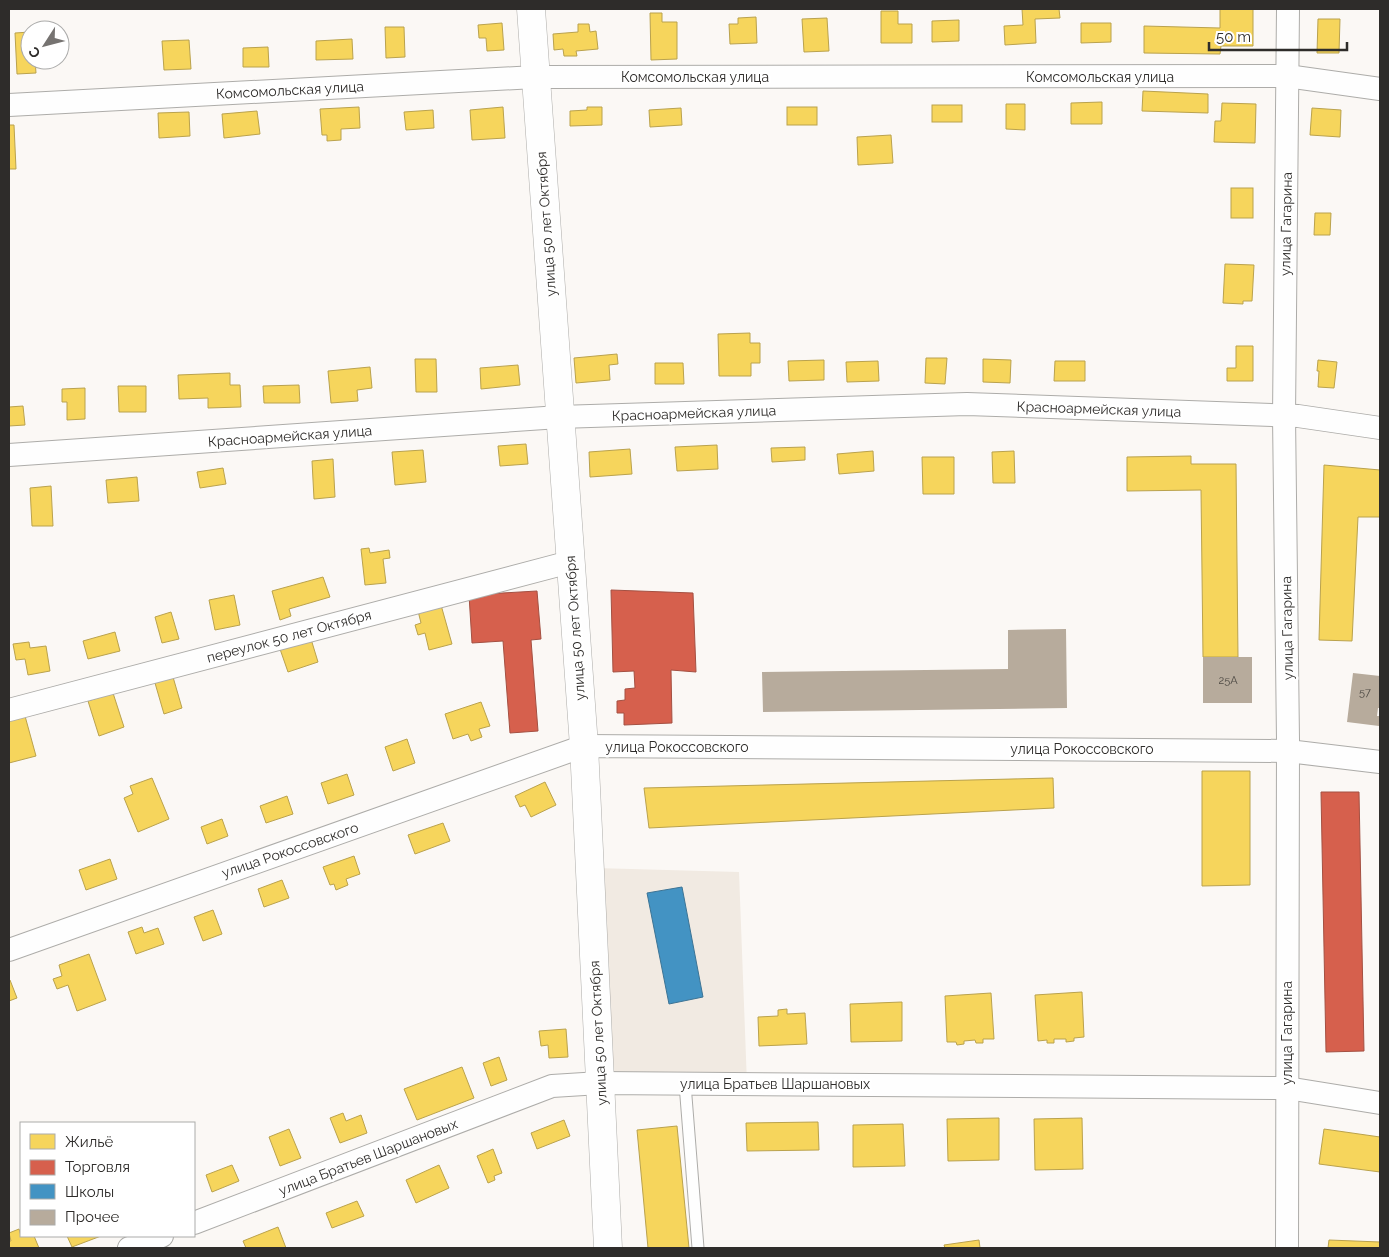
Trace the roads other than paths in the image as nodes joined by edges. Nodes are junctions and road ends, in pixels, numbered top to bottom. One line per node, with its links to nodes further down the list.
1 (531, 9): 4 (street, улица 50 лет Октября)
2 (1288, 9): 3 (street, улица Гагарина)
3 (1287, 76): 4 (street, Комсомольская улица); 5 (street, Комсомольская улица); 7 (street, улица Гагарина)
4 (535, 77): 6 (street, Комсомольская улица); 8 (street, улица 50 лет Октября)
5 (1380, 89)
6 (9, 105)
7 (1284, 416): 8 (street, Красноармейская улица); 9 (street, Красноармейская улица); 14 (street, улица Гагарина)
8 (560, 417): 10 (street, Красноармейская улица); 11 (street, улица 50 лет Октября)
9 (1380, 428)
10 (9, 455)
11 (570, 562): 12 (street, переулок 50 лет Октября); 13 (street, улица 50 лет Октября)
12 (9, 710)
13 (584, 746): 14 (street, улица Рокоссовского); 16 (street, улица Рокоссовского); 17 (street, улица 50 лет Октября)
14 (1288, 750): 15 (street, улица Рокоссовского); 19 (street, улица Гагарина)
15 (1380, 762)
16 (9, 950)
17 (600, 1083): 18 (street, улица Братьев Шаршановых); 21 (street, улица Братьев Шаршановых); 24 (street, улица 50 лет Октября)
18 (685, 1084): 19 (street, улица Братьев Шаршановых); 25 (lane)
19 (1287, 1088): 20 (street, улица Братьев Шаршановых); 26 (street, улица Гагарина)
20 (1380, 1103)
21 (195, 1224)
22 (159, 1237): 23 (street)
23 (129, 1248)
24 (608, 1248)
25 (698, 1248)
26 (1286, 1248)

